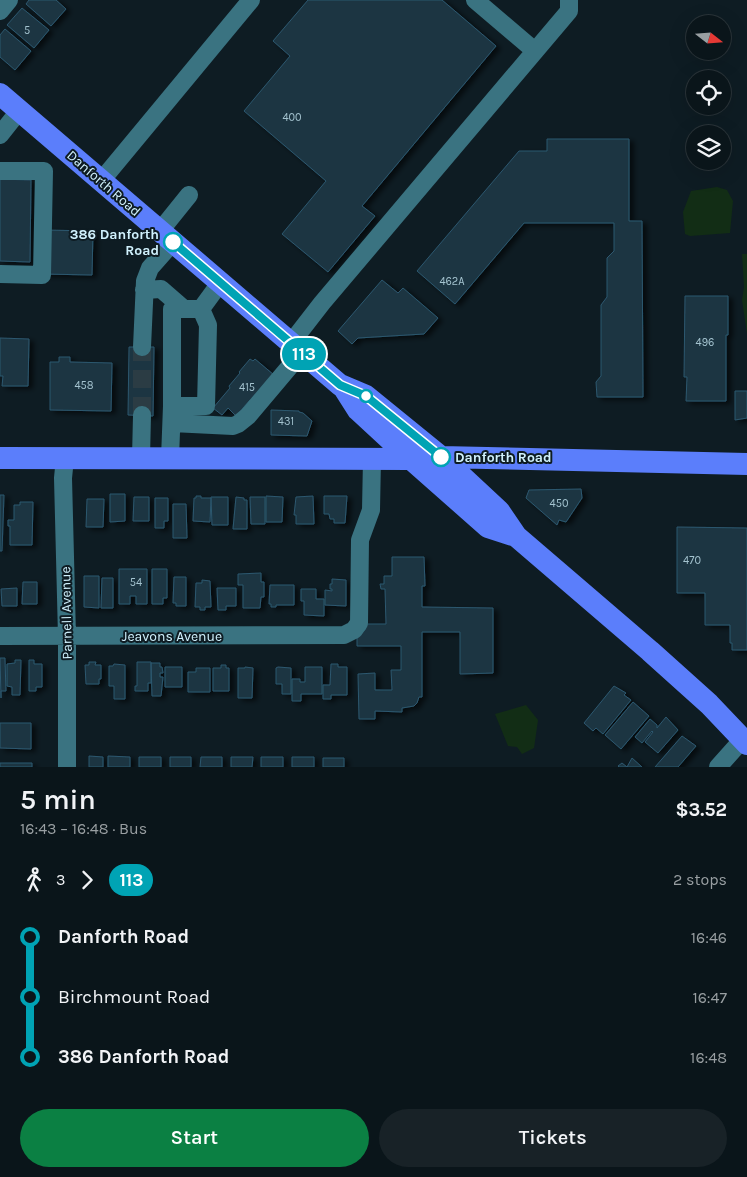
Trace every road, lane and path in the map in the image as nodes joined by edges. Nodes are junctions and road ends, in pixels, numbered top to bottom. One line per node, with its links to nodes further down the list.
1 (9, 0): 5 (street)
2 (251, 0): 11 (street)
3 (475, 0): 6 (street)
4 (569, 6): 6 (street)
5 (0, 11)
6 (535, 51): 19 (street)
7 (0, 94): 8 (main road, Danforth Road)
8 (19, 111): 9 (street); 11 (main road, Danforth Road)
9 (0, 134)
10 (0, 171): 14 (street)
11 (101, 181): 13 (main road, Danforth Road)
12 (189, 195): 13 (street)
13 (166, 236): 15 (main road, Danforth Road); 16 (street)
14 (0, 274)
15 (220, 282): 17 (street); 19 (main road, Danforth Road)
16 (144, 290): 17 (street); 18 (street)
17 (193, 309): 22 (street); 22 (street)
18 (142, 347)
19 (297, 348): 20 (main road, Danforth Road); 22 (street)
20 (344, 388): 23 (main road, Danforth Road); 29 (main road, Danforth Road)
21 (142, 415): 26 (street)
22 (177, 417): 27 (street)
23 (441, 457): 29 (main road); 30 (main road); 31 (main road, Danforth Road)
24 (0, 458): 25 (main road)
25 (64, 458): 26 (main road); 33 (street, Parnell Avenue)
26 (141, 458): 27 (main road)
27 (170, 458): 28 (main road)
28 (372, 459): 29 (main road); 33 (street, Jeavons Avenue)
29 (411, 459): 31 (main road, Danforth Road)
30 (747, 464)
31 (516, 536): 34 (main road, Danforth Road)
32 (0, 636): 33 (street, Jeavons Avenue)
33 (67, 636): 35 (street, Parnell Avenue)
34 (745, 741): 36 (street)
35 (67, 767)
36 (718, 767)

